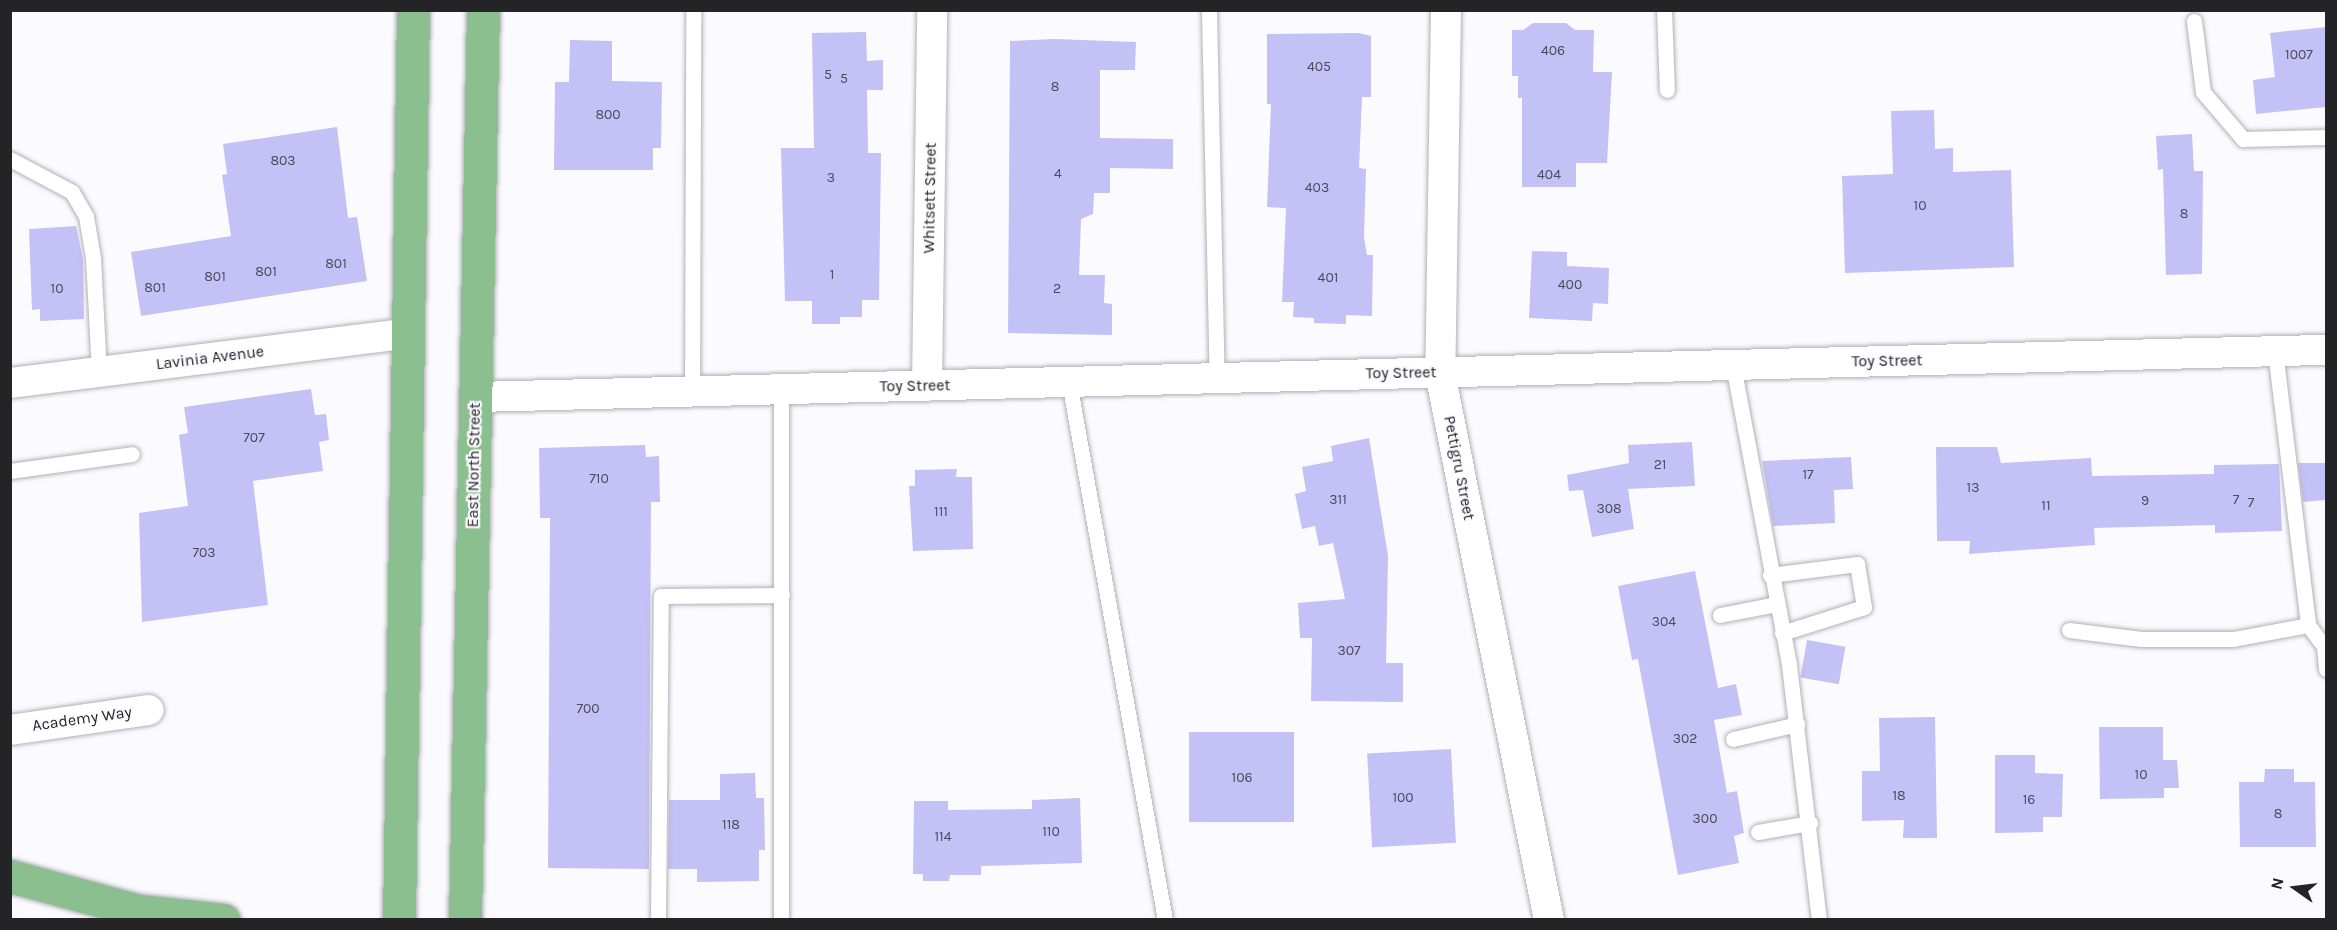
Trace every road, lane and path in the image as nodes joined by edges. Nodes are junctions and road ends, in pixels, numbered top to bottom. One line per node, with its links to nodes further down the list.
1 (413, 10): 12 (highway)
2 (483, 10): 24 (highway, East North Street)
3 (693, 10): 23 (lane)
4 (932, 10): 21 (street, Whitsett Street)
5 (1209, 10): 18 (lane)
6 (1446, 10): 17 (street, Pettigru Street)
7 (1664, 10): 9 (lane)
8 (2194, 21): 10 (lane)
9 (1666, 90)
10 (2326, 137)
11 (10, 159): 16 (lane)
12 (409, 333): 16 (street, Lavinia Avenue); 43 (highway)
13 (2326, 350): 14 (street, Toy Street)
14 (2276, 351): 15 (street, Toy Street); 31 (lane)
15 (1733, 365): 17 (street, Toy Street); 27 (lane)
16 (99, 372): 20 (street, Lavinia Avenue)
17 (1440, 373): 18 (street, Toy Street); 48 (street, Pettigru Street)
18 (1217, 376): 19 (street, Toy Street)
19 (1069, 382): 21 (street, Toy Street); 47 (lane)
20 (10, 383)
21 (927, 386): 22 (street, Toy Street)
22 (781, 388): 23 (street, Toy Street); 28 (lane)
23 (692, 390): 24 (street, Toy Street)
24 (476, 397): 44 (highway, East North Street)
25 (132, 454): 26 (lane)
26 (10, 471)
27 (1770, 575): 29 (lane); 33 (lane)
28 (782, 595): 45 (lane); 46 (lane)
29 (1776, 604): 30 (lane); 33 (lane)
30 (1720, 615)
31 (2308, 625): 32 (lane); 34 (lane)
32 (2069, 630)
33 (1782, 633): 36 (lane)
34 (2326, 669)
35 (149, 710): 37 (street, Academy Way)
36 (1797, 724): 38 (lane); 39 (lane)
37 (12, 731)
38 (1733, 738)
39 (1810, 823): 40 (lane); 49 (lane)
40 (1758, 832)
41 (11, 875): 42 (highway)
42 (224, 920)
43 (399, 920)
44 (465, 920)
45 (658, 920)
46 (781, 920)
47 (1165, 920)
48 (1549, 920)
49 (1819, 920)

